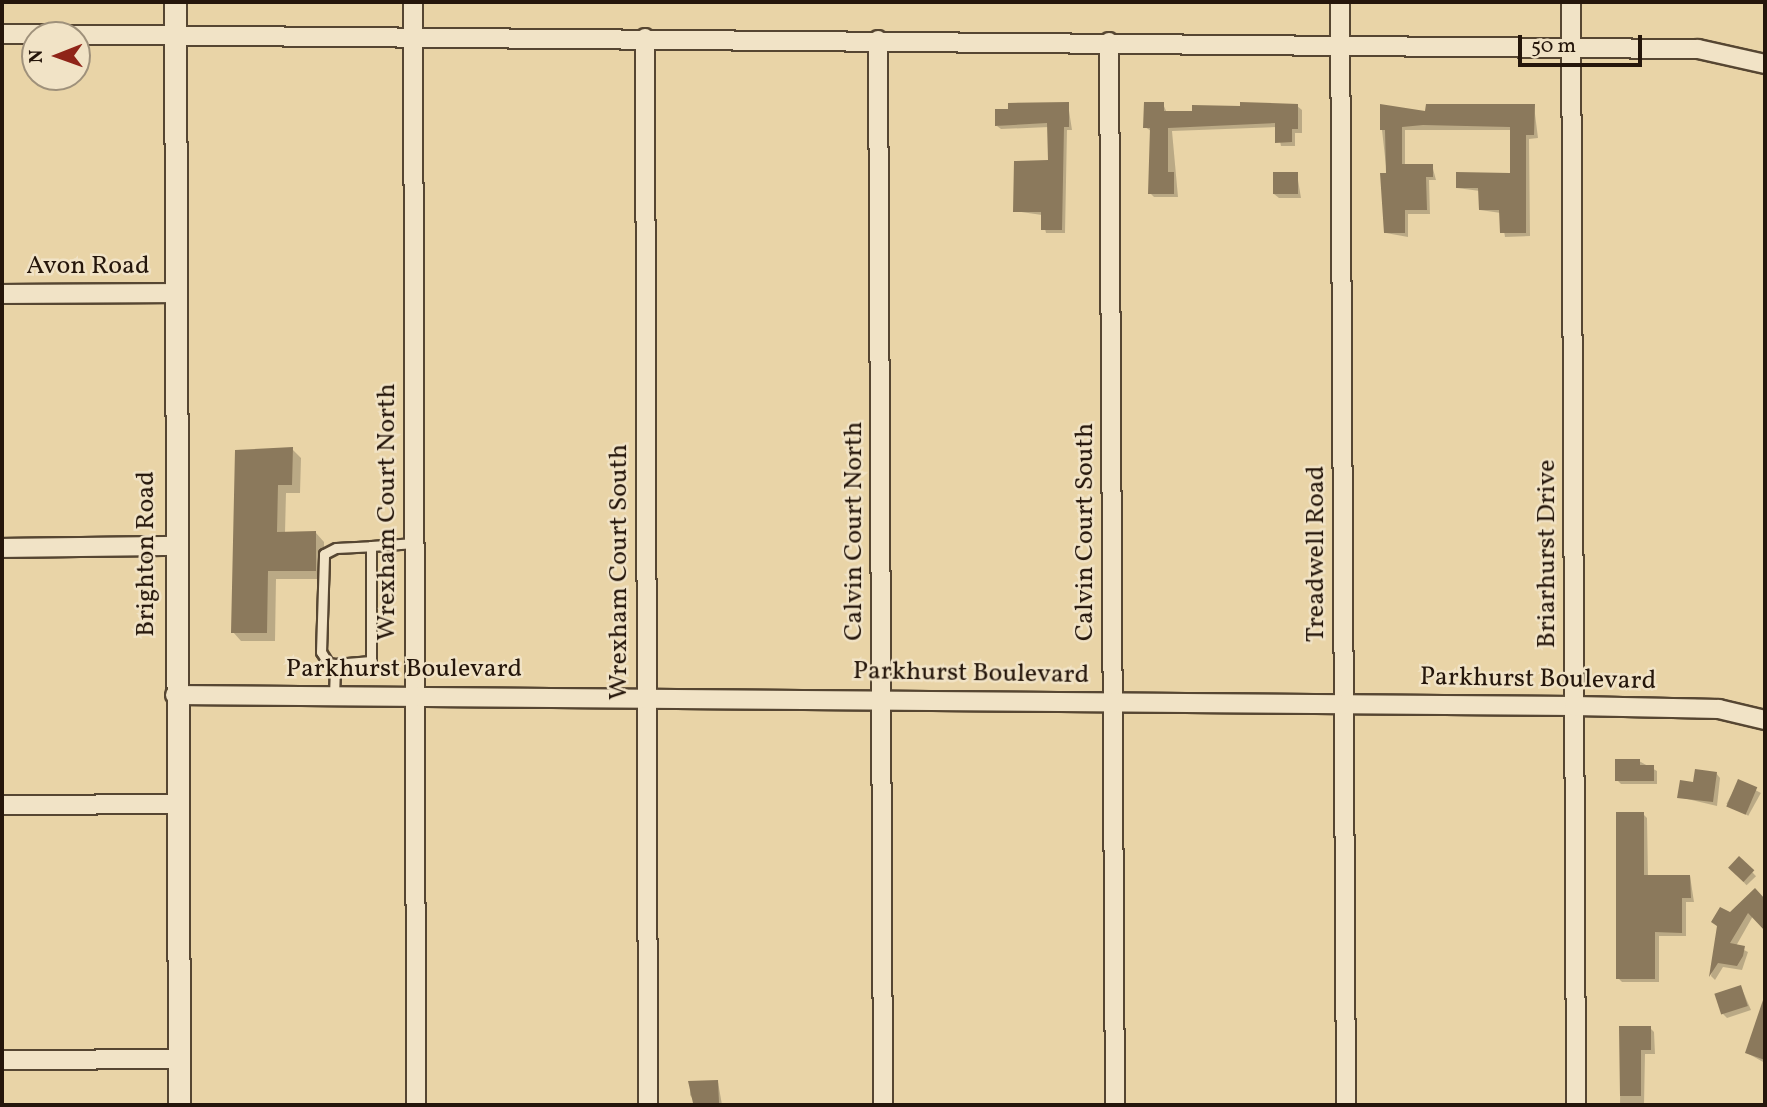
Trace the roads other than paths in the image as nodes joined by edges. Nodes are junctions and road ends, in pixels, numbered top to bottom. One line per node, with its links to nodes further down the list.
1 (175, 2): 6 (street, Brighton Road)
2 (413, 2): 7 (street, Wrexham Court North)
3 (1340, 2): 11 (street, Treadwell Road)
4 (1571, 2): 12 (street, Briarhurst Drive)
5 (2, 34): 6 (street)
6 (176, 34): 7 (street); 14 (street, Brighton Road)
7 (413, 37): 8 (street); 16 (street, Wrexham Court North)
8 (645, 38): 9 (street); 24 (street, Wrexham Court South)
9 (878, 40): 10 (street); 25 (street, Calvin Court North)
10 (1109, 42): 11 (street); 26 (street, Calvin Court South)
11 (1340, 44): 12 (street); 27 (street, Treadwell Road)
12 (1571, 47): 13 (street); 28 (street, Briarhurst Drive)
13 (1765, 64)
14 (174, 293): 15 (street, Avon Road); 17 (street, Brighton Road)
15 (2, 294)
16 (415, 543): 18 (lane); 23 (street, Wrexham Court North)
17 (175, 546): 19 (street); 21 (street, Brighton Road)
18 (371, 546): 20 (lane); 20 (lane)
19 (2, 548)
20 (335, 664): 22 (lane)
21 (175, 695): 22 (street, Parkhurst Boulevard); 30 (street, Brighton Road)
22 (334, 696): 23 (street, Parkhurst Boulevard)
23 (416, 696): 24 (street, Parkhurst Boulevard); 35 (street, Wrexham Court North)
24 (646, 698): 25 (street, Parkhurst Boulevard); 36 (street, Wrexham Court South)
25 (882, 699): 26 (street, Parkhurst Boulevard); 37 (street, Calvin Court North)
26 (1113, 701): 27 (street, Parkhurst Boulevard); 38 (street, Calvin Court South)
27 (1344, 704): 28 (street, Parkhurst Boulevard); 39 (street, Treadwell Road)
28 (1574, 706): 29 (street, Parkhurst Boulevard); 40 (street, Briarhurst Drive)
29 (1765, 720)
30 (177, 804): 31 (street); 32 (street, Brighton Road)
31 (2, 805)
32 (179, 1059): 33 (street); 34 (street, Brighton Road)
33 (2, 1060)
34 (179, 1105)
35 (416, 1105)
36 (648, 1105)
37 (883, 1105)
38 (1115, 1105)
39 (1346, 1105)
40 (1576, 1105)

